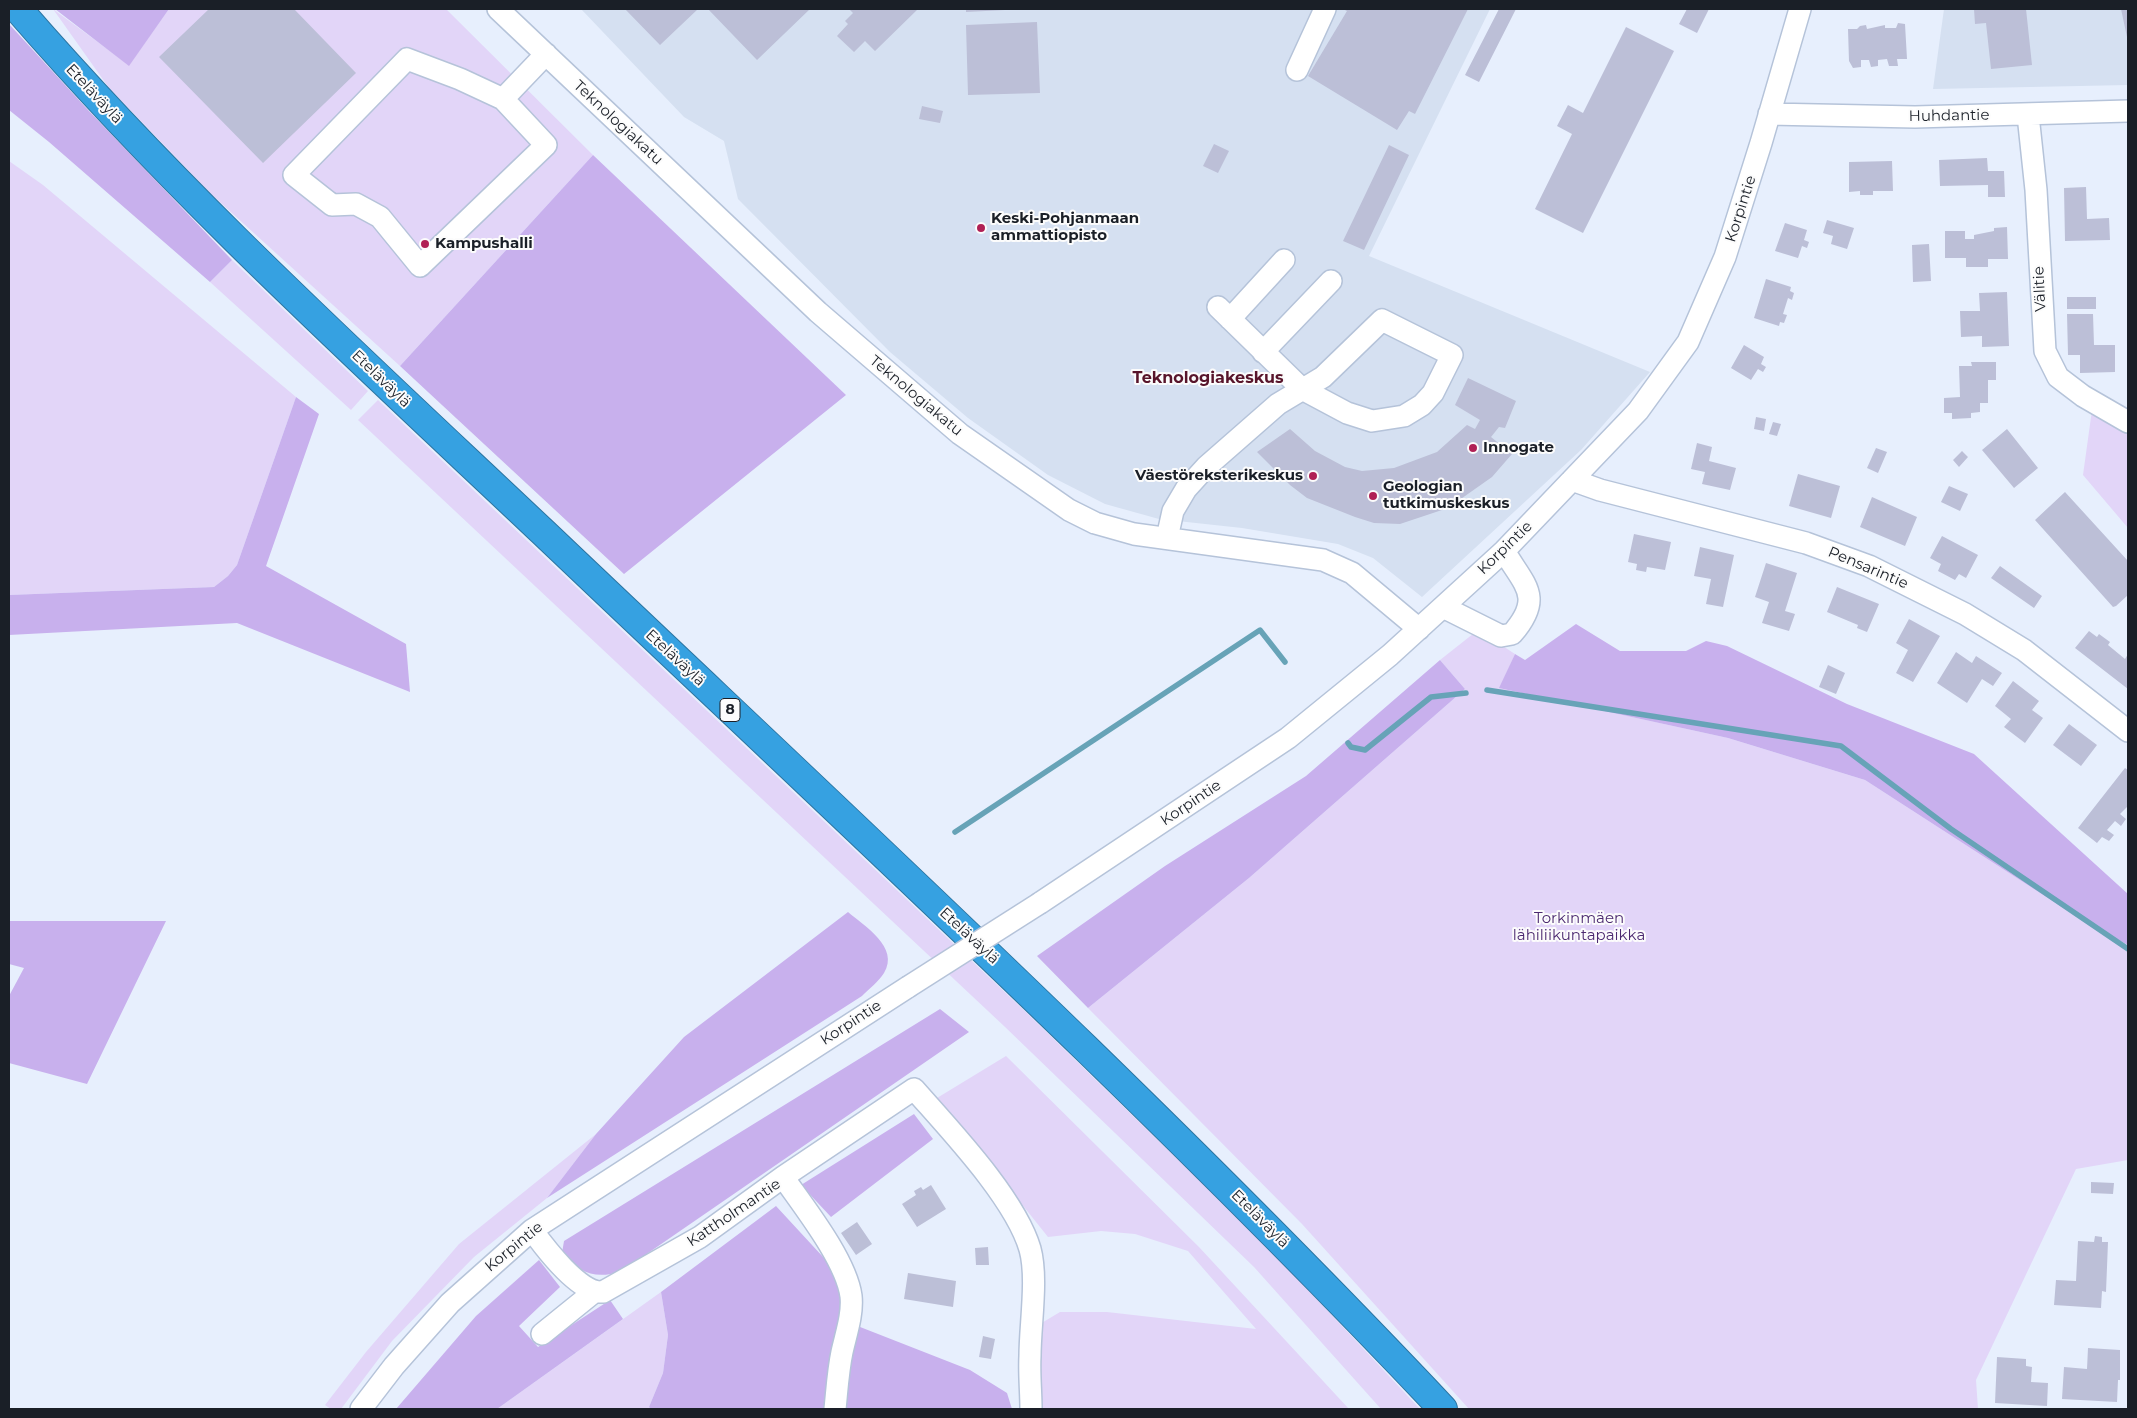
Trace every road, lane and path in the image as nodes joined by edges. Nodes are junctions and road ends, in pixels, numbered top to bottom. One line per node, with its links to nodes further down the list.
1 (18, 9): 29 (highway, Eteläväylä / 8)
2 (498, 9): 5 (street, Teknologiakatu)
3 (1325, 9): 6 (street)
4 (1800, 9): 9 (street, Korpintie)
5 (546, 54): 7 (street); 17 (street, Teknologiakatu)
6 (1297, 70)
7 (503, 99): 7 (street)
8 (2128, 111): 10 (street, Huhdantie)
9 (1769, 114): 10 (street, Huhdantie); 16 (street, Korpintie)
10 (2028, 115): 15 (street, Välitie)
11 (1284, 260): 13 (street)
12 (1331, 282): 13 (street)
13 (1263, 352): 14 (street)
14 (1302, 390): 14 (street); 17 (street)
15 (2128, 422)
16 (1572, 480): 18 (street, Korpintie); 21 (street, Pensarintie)
17 (1167, 538): 20 (street, Teknologiakatu)
18 (1504, 551): 19 (street, Korpintie); 19 (street)
19 (1443, 607): 20 (street, Korpintie)
20 (1419, 629): 23 (street, Korpintie, bridge)
21 (2128, 731)
22 (783, 1177): 24 (street, Kattholmantie); 27 (street, Kattholmantie); 28 (street)
23 (532, 1230): 24 (street); 26 (street, Korpintie)
24 (594, 1292): 25 (street)
25 (542, 1334)
26 (362, 1409)
27 (834, 1409)
28 (1031, 1409)
29 (1443, 1409)

